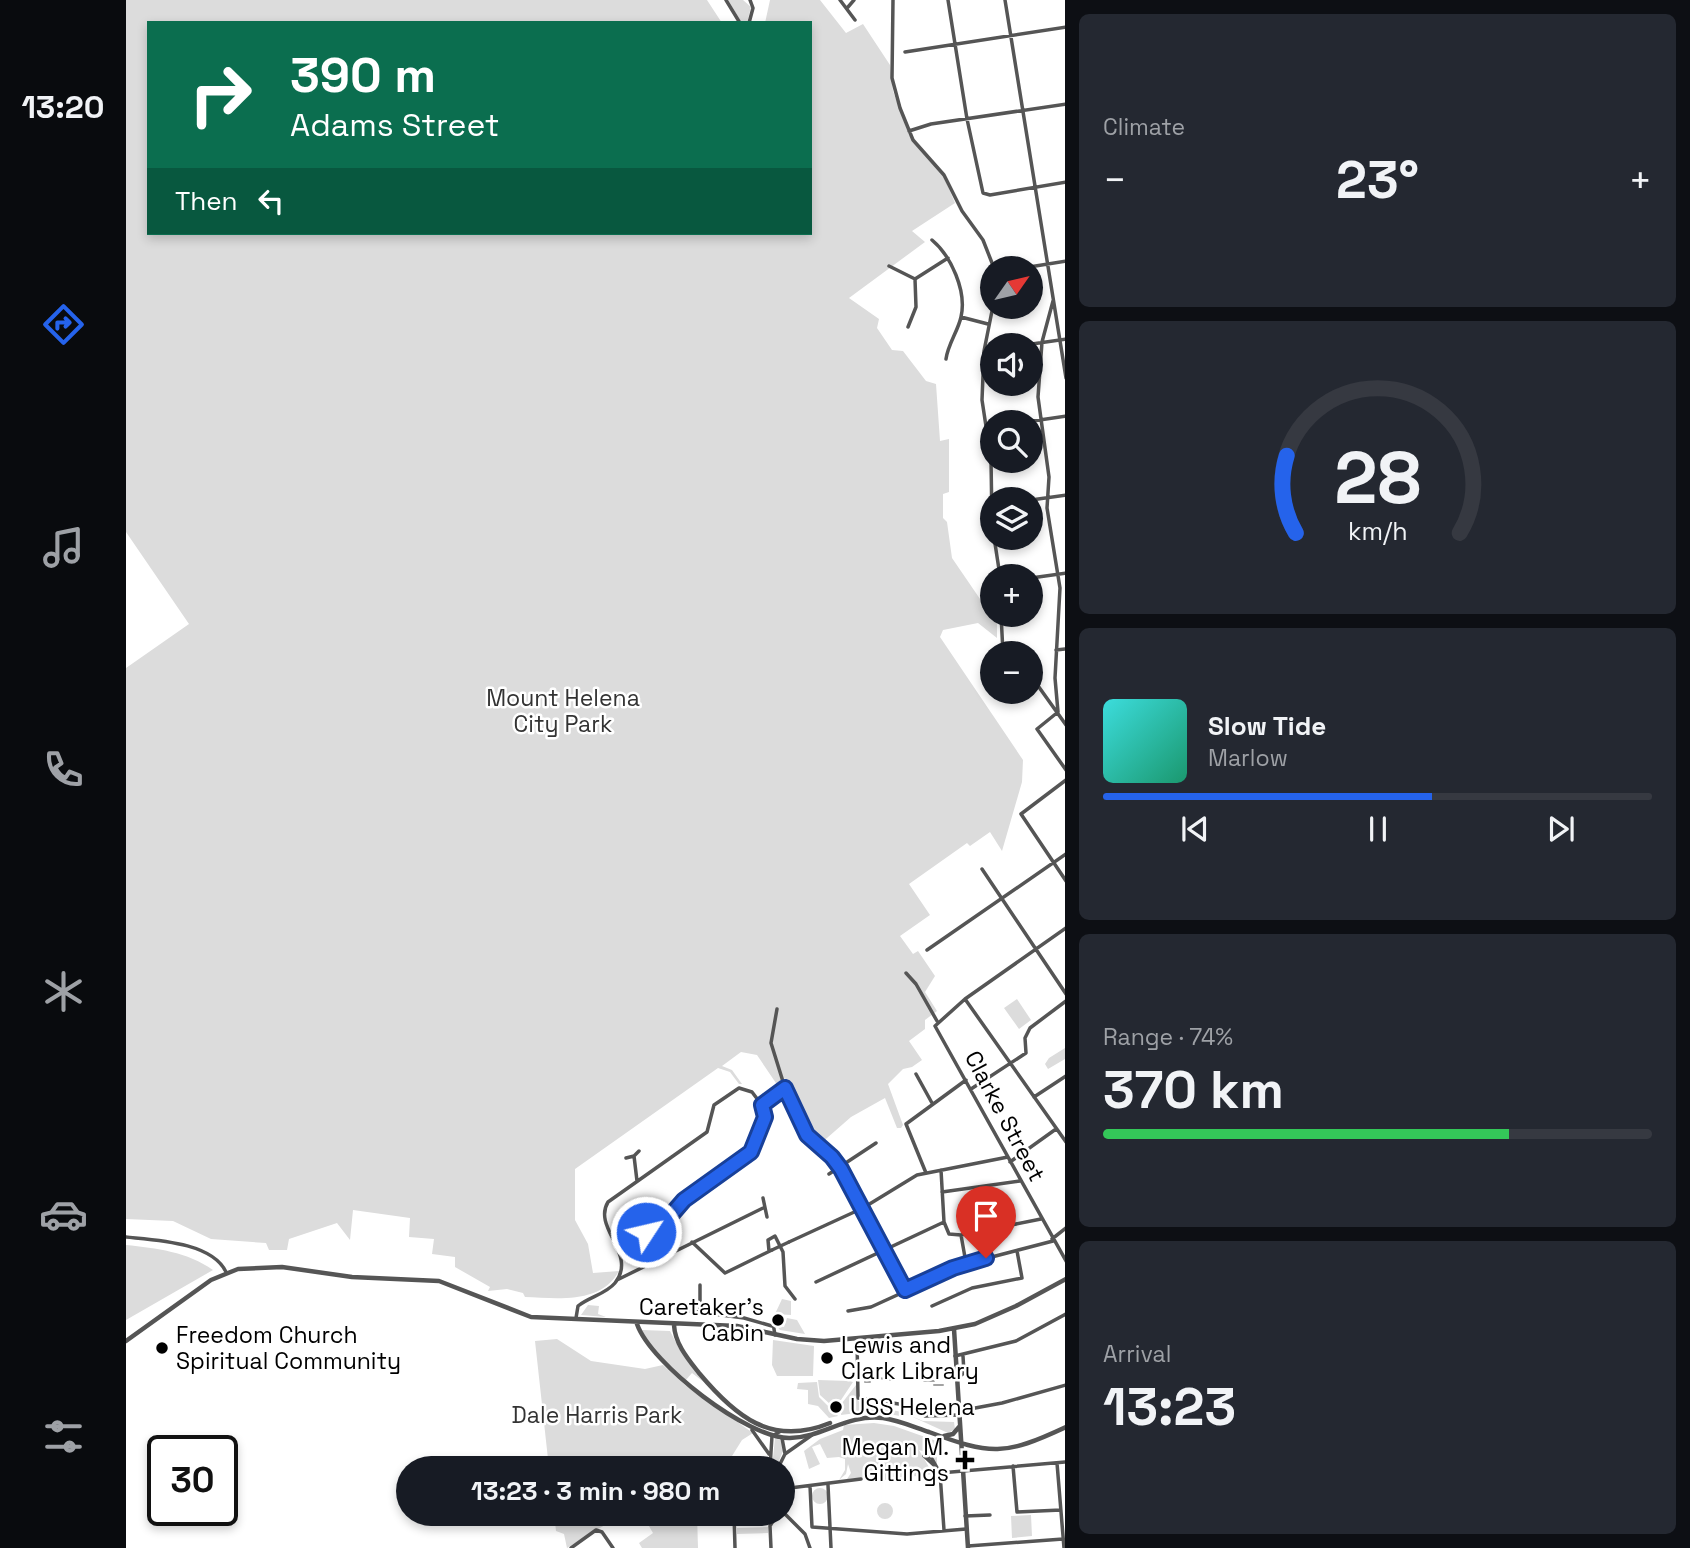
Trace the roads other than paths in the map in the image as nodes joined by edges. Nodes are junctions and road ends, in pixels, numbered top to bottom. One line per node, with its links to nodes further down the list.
1 (726, 0): 10 (street)
2 (750, 0): 11 (street)
3 (840, 0): 8 (street)
4 (854, 0): 8 (street)
5 (893, 0): 19 (street)
6 (948, 0): 14 (street)
7 (1005, 0): 13 (street)
8 (848, 7): 9 (street)
9 (855, 20)
10 (739, 21)
11 (750, 21)
12 (1065, 27): 13 (street)
13 (1012, 35): 14 (street); 17 (street)
14 (955, 45): 15 (street); 18 (street)
15 (905, 52)
16 (1065, 104): 17 (street)
17 (1024, 111): 18 (street); 21 (street)
18 (967, 119): 19 (street); 21 (street)
19 (909, 131): 23 (street)
20 (1065, 182): 21 (street)
21 (1035, 187): 26 (street)
22 (932, 240): 24 (street)
23 (990, 256)
24 (948, 258): 29 (street); 31 (street)
25 (1065, 261): 26 (street)
26 (1048, 264): 27 (street); 30 (street)
27 (1043, 265)
28 (889, 266): 29 (street)
29 (915, 279): 34 (street)
30 (1054, 301): 36 (street); 38 (street)
31 (961, 317): 33 (street); 40 (street)
32 (989, 319): 33 (street)
33 (988, 324): 35 (street)
34 (908, 327)
35 (987, 333)
36 (1043, 339)
37 (1065, 339): 38 (street)
38 (1059, 340): 39 (street); 41 (street)
39 (1043, 342)
40 (946, 359)
41 (1065, 379)
42 (1065, 416): 43 (street)
43 (1043, 419)
44 (1043, 427): 47 (street)
45 (1065, 495): 47 (street)
46 (1043, 498): 47 (street)
47 (1047, 498): 48 (street)
48 (1058, 573): 49 (street); 50 (street); 52 (street)
49 (1065, 573)
50 (1043, 576)
51 (1065, 649): 52 (street)
52 (1056, 650): 54 (street)
53 (1043, 692): 54 (street)
54 (1058, 712): 55 (street); 56 (street)
55 (1065, 725)
56 (1065, 770)
57 (1065, 780): 59 (street)
58 (1065, 854): 59 (street)
59 (1053, 863): 61 (street); 62 (street)
60 (982, 869): 62 (street)
61 (1065, 881)
62 (1001, 899): 64 (street); 65 (street)
63 (1065, 928): 64 (street)
64 (1035, 949): 67 (street); 68 (street)
65 (927, 950)
66 (905, 973): 71 (street, Clarke Street)
67 (1065, 994)
68 (965, 999): 71 (street); 72 (street)
69 (1065, 1001): 72 (street)
70 (777, 1009): 76 (street)
71 (936, 1022): 75 (street, Clarke Street)
72 (1010, 1063): 77 (street); 78 (street)
73 (916, 1074): 79 (street)
74 (1065, 1076): 78 (street)
75 (966, 1080): 77 (street, Clarke Street); 79 (street)
76 (785, 1088): 80 (street); 88 (street)
77 (971, 1089): 87 (street, Clarke Street)
78 (1034, 1097): 81 (street)
79 (932, 1103): 90 (street)
80 (762, 1105): 92 (street); 108 (street)
81 (1056, 1129): 82 (street); 87 (street)
82 (1065, 1142)
83 (876, 1143): 88 (street)
84 (639, 1151): 85 (street)
85 (634, 1156): 86 (street); 92 (street)
86 (626, 1158)
87 (1009, 1160): 89 (street); 93 (street, Clarke Street)
88 (841, 1169): 91 (street); 98 (street)
89 (941, 1170): 90 (street); 95 (street)
90 (926, 1173): 98 (street)
91 (829, 1174)
92 (637, 1181): 108 (street)
93 (1020, 1181): 94 (street); 100 (street, Clarke Street)
94 (986, 1186): 95 (street); 102 (street)
95 (942, 1192): 101 (street)
96 (763, 1198): 97 (street)
97 (763, 1208): 99 (street); 107 (street)
98 (863, 1208): 109 (street); 110 (street, bridge)
99 (767, 1217)
100 (1041, 1219): 102 (street); 106 (street, Clarke Street)
101 (944, 1223): 104 (street); 109 (street)
102 (995, 1228): 104 (street)
103 (1065, 1228): 106 (street)
104 (961, 1235): 113 (street)
105 (126, 1237): 116 (street)
106 (1053, 1240): 111 (street); 112 (street, Clarke Street)
107 (692, 1242): 110 (street); 115 (street)
108 (618, 1246): 114 (street)
109 (884, 1249): 119 (street); 121 (street)
110 (770, 1251): 122 (street)
111 (1017, 1251): 113 (street); 123 (street)
112 (1065, 1261)
113 (966, 1264): 121 (street)
114 (622, 1268): 115 (street); 118 (street)
115 (638, 1269): 118 (street)
116 (226, 1272): 128 (street); 134 (street)
117 (1065, 1279): 131 (street)
118 (616, 1281): 128 (street)
119 (816, 1282)
120 (700, 1285): 125 (street)
121 (905, 1290): 126 (street)
122 (795, 1299)
123 (932, 1306)
124 (676, 1308): 125 (street)
125 (700, 1311): 132 (street)
126 (848, 1311)
127 (1065, 1314): 136 (street)
128 (576, 1320): 129 (street)
129 (637, 1324): 130 (street); 143 (street)
130 (674, 1325): 132 (street); 144 (street)
131 (954, 1329): 133 (street); 135 (street)
132 (775, 1335): 133 (street)
133 (857, 1338): 139 (street)
134 (126, 1341)
135 (956, 1356): 136 (street); 137 (street)
136 (964, 1356): 137 (street)
137 (957, 1378): 139 (street)
138 (1065, 1385): 139 (street)
139 (959, 1413): 141 (street)
140 (839, 1422): 144 (street); 145 (street); 147 (street)
141 (960, 1426): 147 (street); 149 (street)
142 (1065, 1427): 149 (street)
143 (752, 1430): 146 (street); 151 (street)
144 (778, 1431): 146 (street); 148 (street)
145 (813, 1435): 148 (street); 150 (street)
146 (772, 1436): 148 (street); 151 (street)
147 (940, 1436): 149 (street)
148 (782, 1438): 150 (street)
149 (961, 1444): 155 (street)
150 (785, 1454)
151 (770, 1456)
152 (1065, 1462): 153 (street)
153 (1057, 1463): 154 (street); 160 (street)
154 (1013, 1466): 155 (street); 160 (street)
155 (964, 1470): 162 (street); 169 (street)
156 (861, 1479): 157 (street)
157 (828, 1485): 158 (street); 167 (street)
158 (810, 1486): 159 (street); 167 (street)
159 (795, 1488)
160 (1061, 1510): 164 (street)
161 (990, 1515): 162 (street)
162 (965, 1516): 168 (street)
163 (795, 1523): 177 (street)
164 (1063, 1523): 170 (street)
165 (734, 1526): 175 (street)
166 (770, 1526): 176 (street)
167 (830, 1527): 169 (street); 178 (street)
168 (966, 1529): 169 (street); 172 (street)
169 (944, 1530)
170 (1063, 1539): 171 (street); 179 (street)
171 (1016, 1545): 172 (street)
172 (968, 1547)
173 (571, 1548): 174 (street)
174 (613, 1548)
175 (735, 1548)
176 (771, 1548)
177 (810, 1548)
178 (831, 1548)
179 (1064, 1548)

